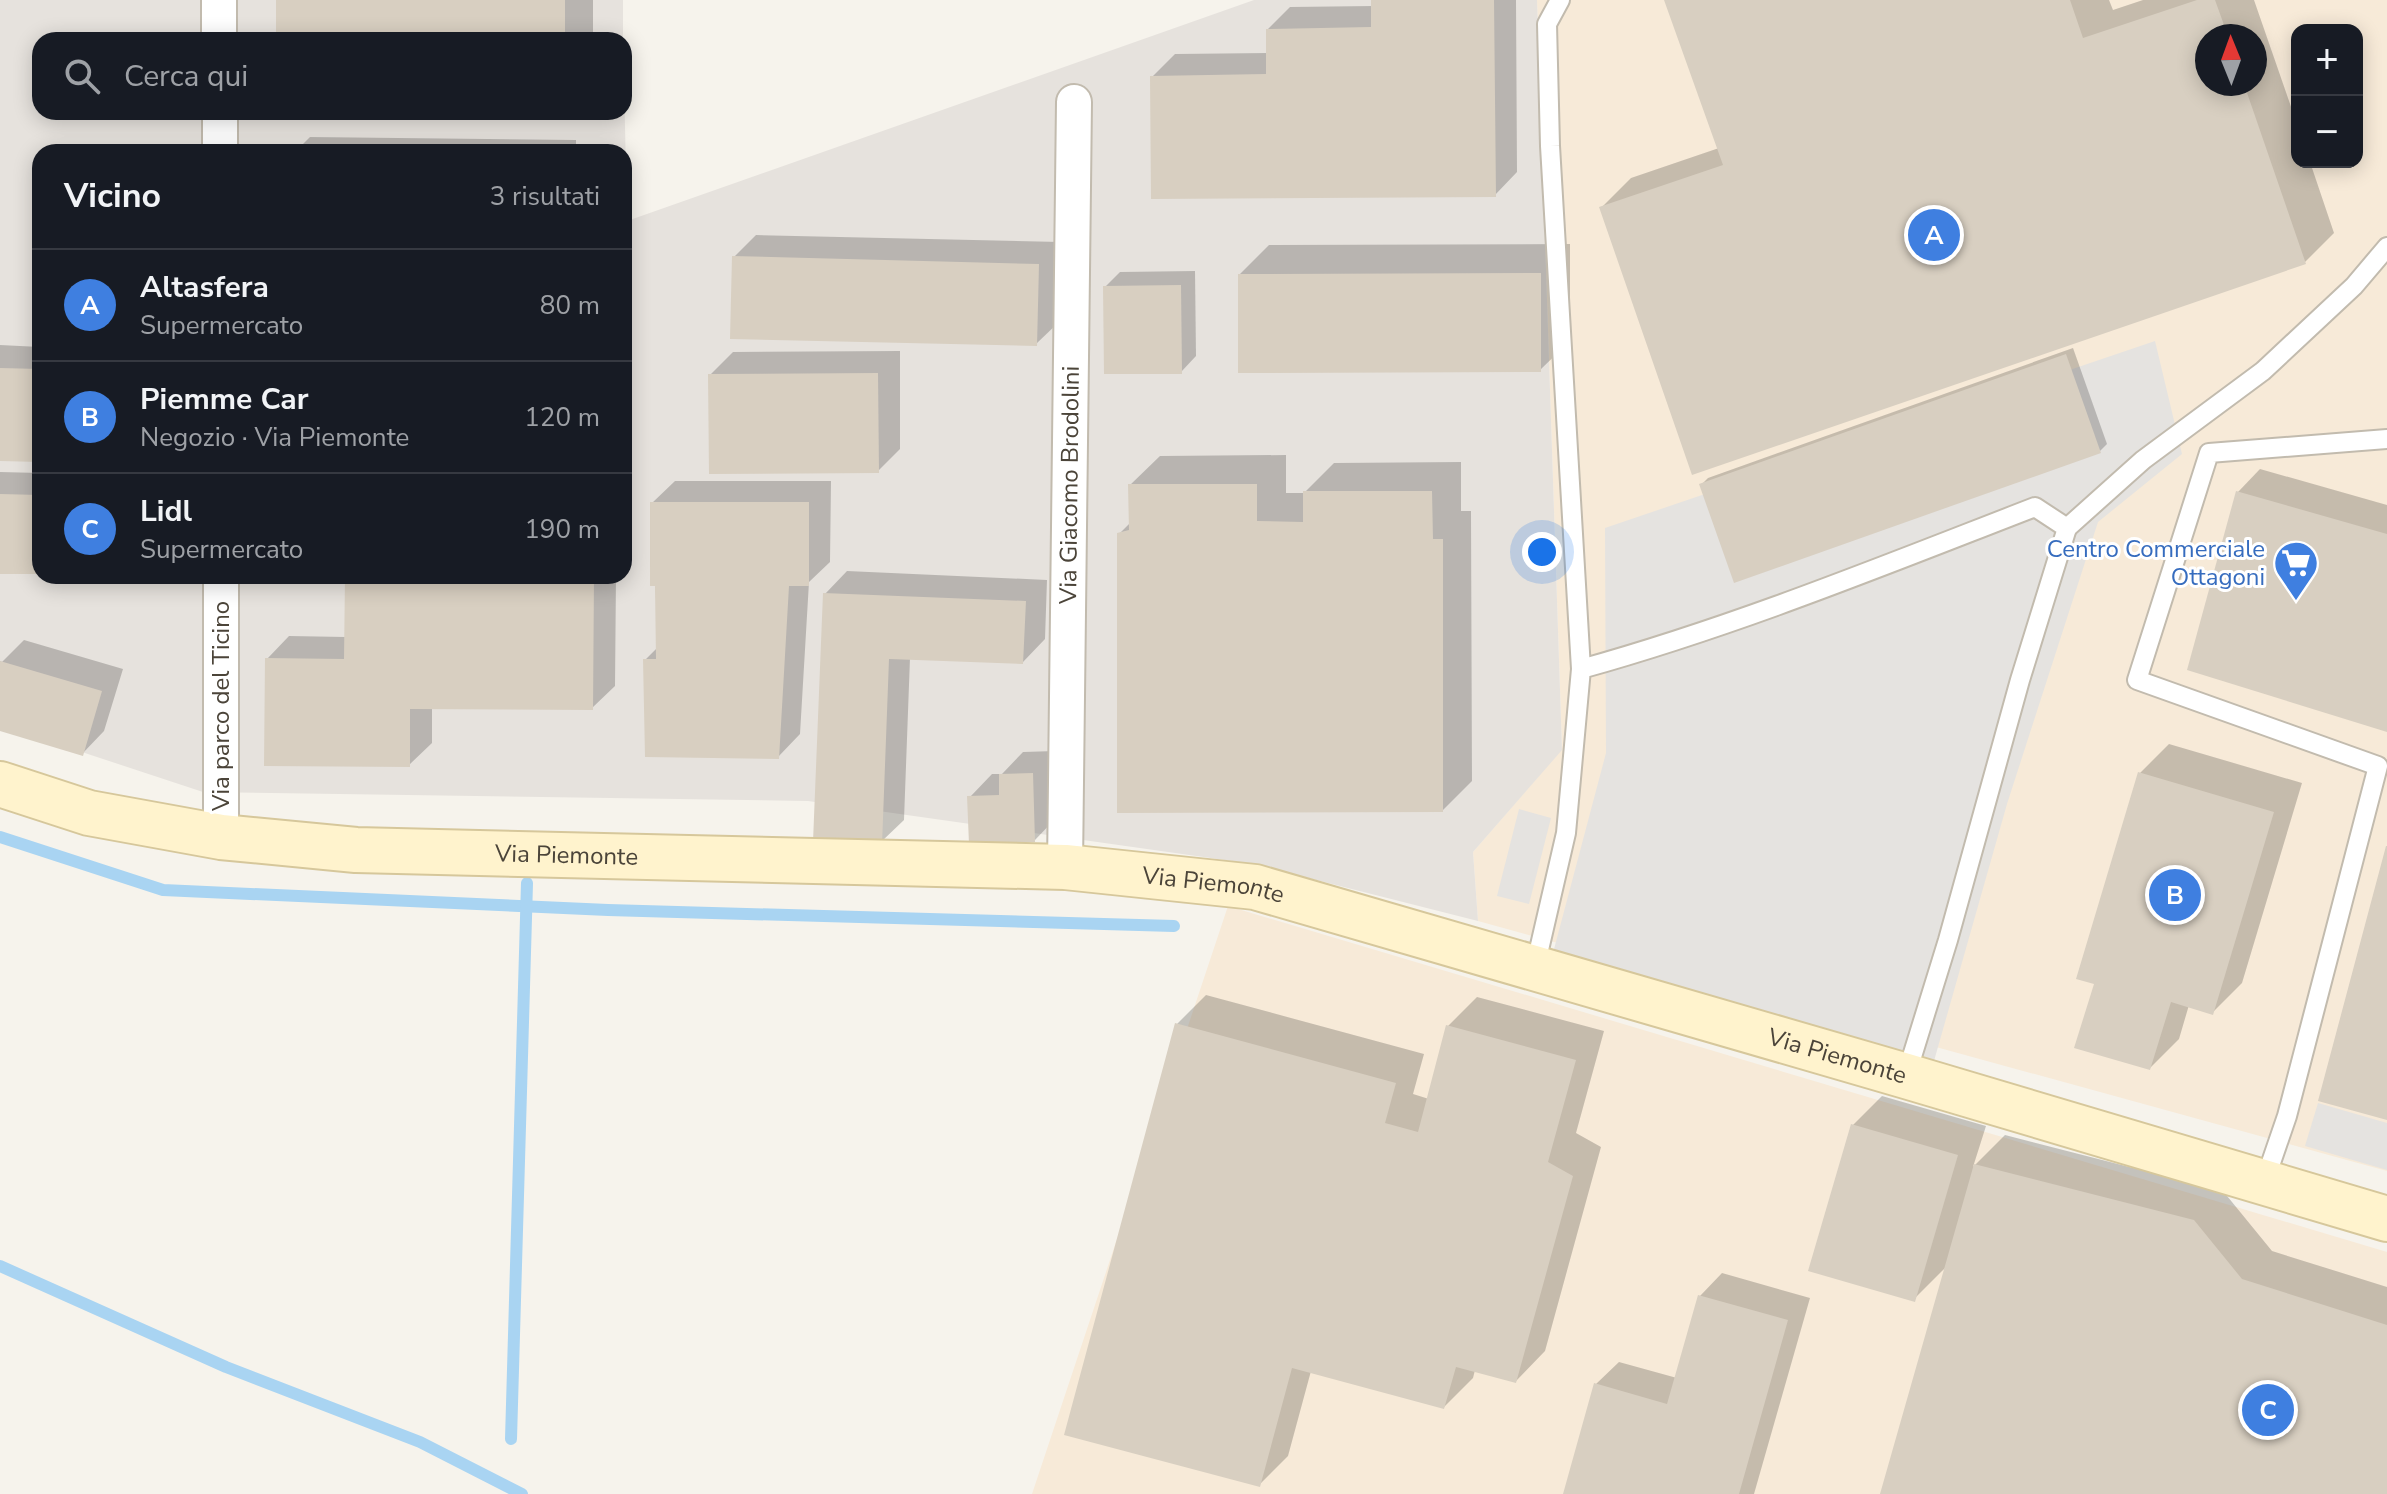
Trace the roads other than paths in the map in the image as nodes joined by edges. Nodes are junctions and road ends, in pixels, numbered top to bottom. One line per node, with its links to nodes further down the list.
1 (219, 0): 3 (street)
2 (1560, 0): 11 (lane)
3 (219, 32)
4 (1074, 102): 14 (street, Via Giacomo Brodolini)
5 (220, 120): 6 (street)
6 (220, 144)
7 (2387, 247): 9 (lane)
8 (2387, 439): 17 (lane)
9 (2067, 528): 11 (lane); 16 (lane)
10 (221, 584): 13 (street, Via parco del Ticino)
11 (1581, 669): 15 (lane)
12 (0, 784): 13 (street, Via Piemonte)
13 (221, 837): 14 (street, Via Piemonte)
14 (1065, 867): 15 (street, Via Piemonte)
15 (1535, 967): 16 (street, Via Piemonte)
16 (1906, 1076): 17 (street, Via Piemonte)
17 (2264, 1183): 18 (street, Via Piemonte)
18 (2387, 1219)

